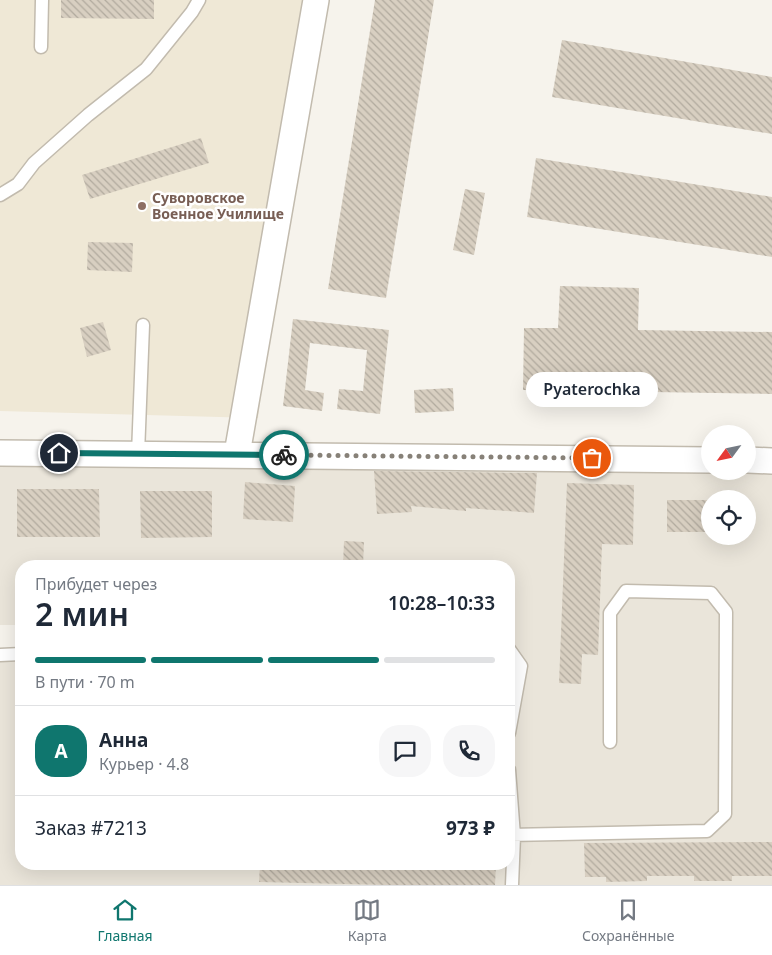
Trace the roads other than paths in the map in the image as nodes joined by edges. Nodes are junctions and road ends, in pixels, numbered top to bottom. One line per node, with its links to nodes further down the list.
1 (42, 0): 4 (lane)
2 (199, 0): 5 (lane)
3 (316, 0): 9 (street)
4 (41, 47)
5 (0, 195)
6 (143, 325): 8 (lane)
7 (0, 453): 8 (street)
8 (138, 454): 9 (street)
9 (237, 454): 10 (street)
10 (701, 460)
11 (756, 460): 12 (street)
12 (772, 460)
13 (15, 654): 14 (lane)
14 (0, 655)
15 (515, 658): 16 (lane)
16 (515, 700)
17 (610, 742): 18 (lane)
18 (515, 835)
19 (512, 870): 20 (lane)
20 (512, 885)

